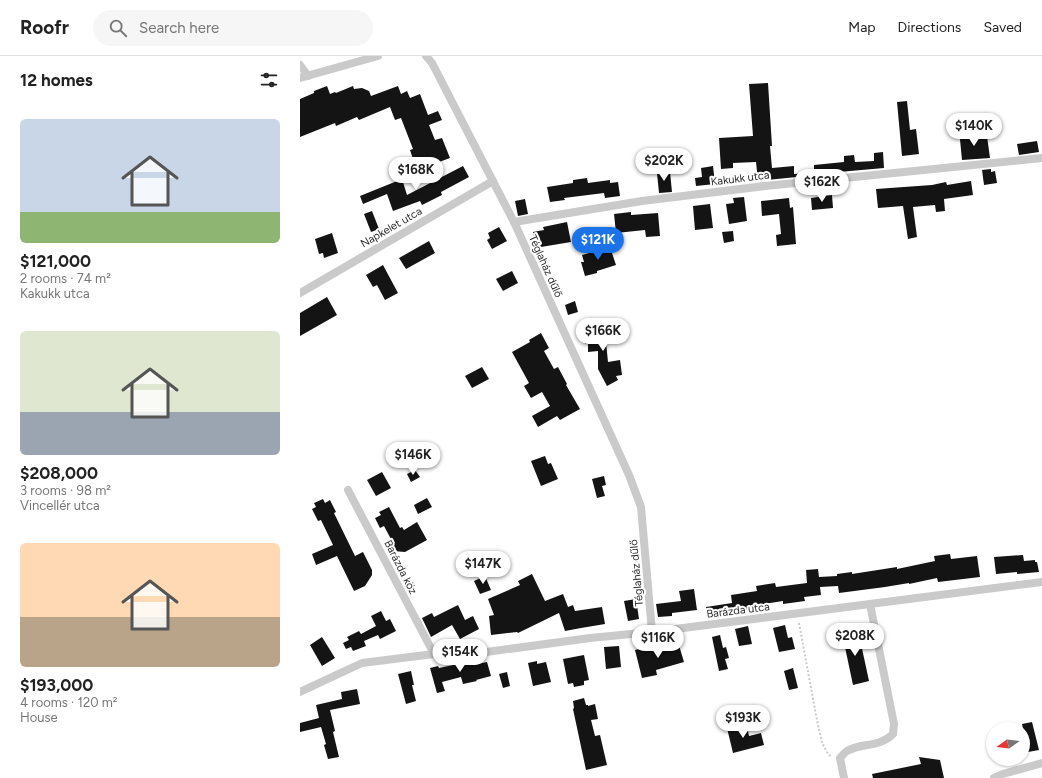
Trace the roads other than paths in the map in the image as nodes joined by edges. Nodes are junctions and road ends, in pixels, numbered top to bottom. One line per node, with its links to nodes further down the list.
1 (378, 56): 4 (street)
2 (426, 56): 6 (street, Téglaház dűlő)
3 (300, 65): 4 (street)
4 (304, 77)
5 (1042, 158): 7 (street, Kakukk utca)
6 (492, 181): 7 (street, Téglaház dűlő); 8 (street, Napkelet utca)
7 (514, 222): 12 (street, Téglaház dűlő)
8 (300, 293)
9 (348, 490): 13 (street, Barázda köz)
10 (1042, 582): 11 (street, Barázda utca)
11 (870, 604): 12 (street, Barázda utca); 16 (street)
12 (652, 632): 13 (street, Barázda utca)
13 (434, 654): 14 (street, Barázda utca)
14 (300, 692)
15 (1042, 763): 17 (street)
16 (844, 778)
17 (994, 778)

